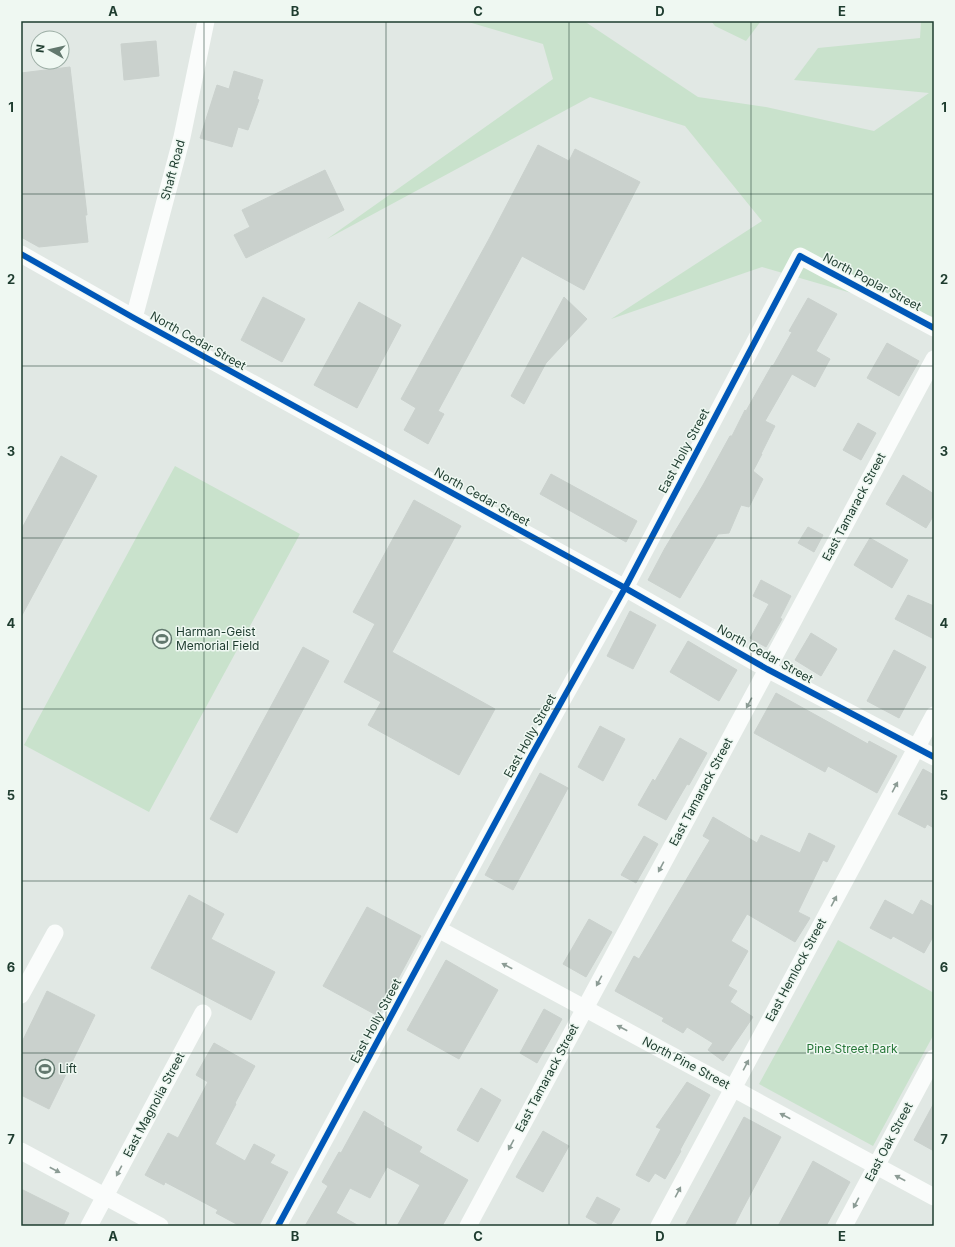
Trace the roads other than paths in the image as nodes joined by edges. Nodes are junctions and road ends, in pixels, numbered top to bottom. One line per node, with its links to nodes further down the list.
1 (206, 21): 4 (street, Shaft Road)
2 (21, 254): 4 (street, North Cedar Street)
3 (800, 256): 5 (street, North Poplar Street); 7 (street, East Holly Street)
4 (134, 318): 7 (street, North Cedar Street)
5 (934, 328)
6 (934, 358): 8 (street, East Tamarack Street)
7 (625, 588): 8 (street, North Cedar Street); 12 (street, East Holly Street)
8 (767, 669): 10 (street, North Cedar Street); 15 (street, East Tamarack Street, one-way to 15)
9 (934, 715): 10 (street, East Hemlock Street)
10 (917, 747): 11 (street, North Cedar Street); 18 (street, East Hemlock Street, one-way to 10)
11 (934, 757)
12 (438, 928): 15 (street, North Pine Street, one-way to 12); 25 (street, East Holly Street)
13 (55, 933): 14 (street)
14 (21, 995)
15 (585, 1008): 18 (street, North Pine Street, one-way to 15); 26 (street, East Tamarack Street, one-way to 26)
16 (204, 1013): 21 (street, East Magnolia Street, one-way to 21)
17 (934, 1058): 20 (street, East Oak Street)
18 (733, 1088): 20 (street, North Pine Street, one-way to 18); 27 (street, East Hemlock Street, one-way to 18)
19 (21, 1151): 21 (street, one-way to 21)
20 (876, 1166): 22 (street, North Pine Street, one-way to 20); 28 (street, East Oak Street, one-way to 28)
21 (105, 1196): 23 (street, East Magnolia Street); 24 (street)
22 (934, 1197)
23 (89, 1226)
24 (160, 1226)
25 (278, 1226)
26 (468, 1226)
27 (659, 1226)
28 (844, 1226)

